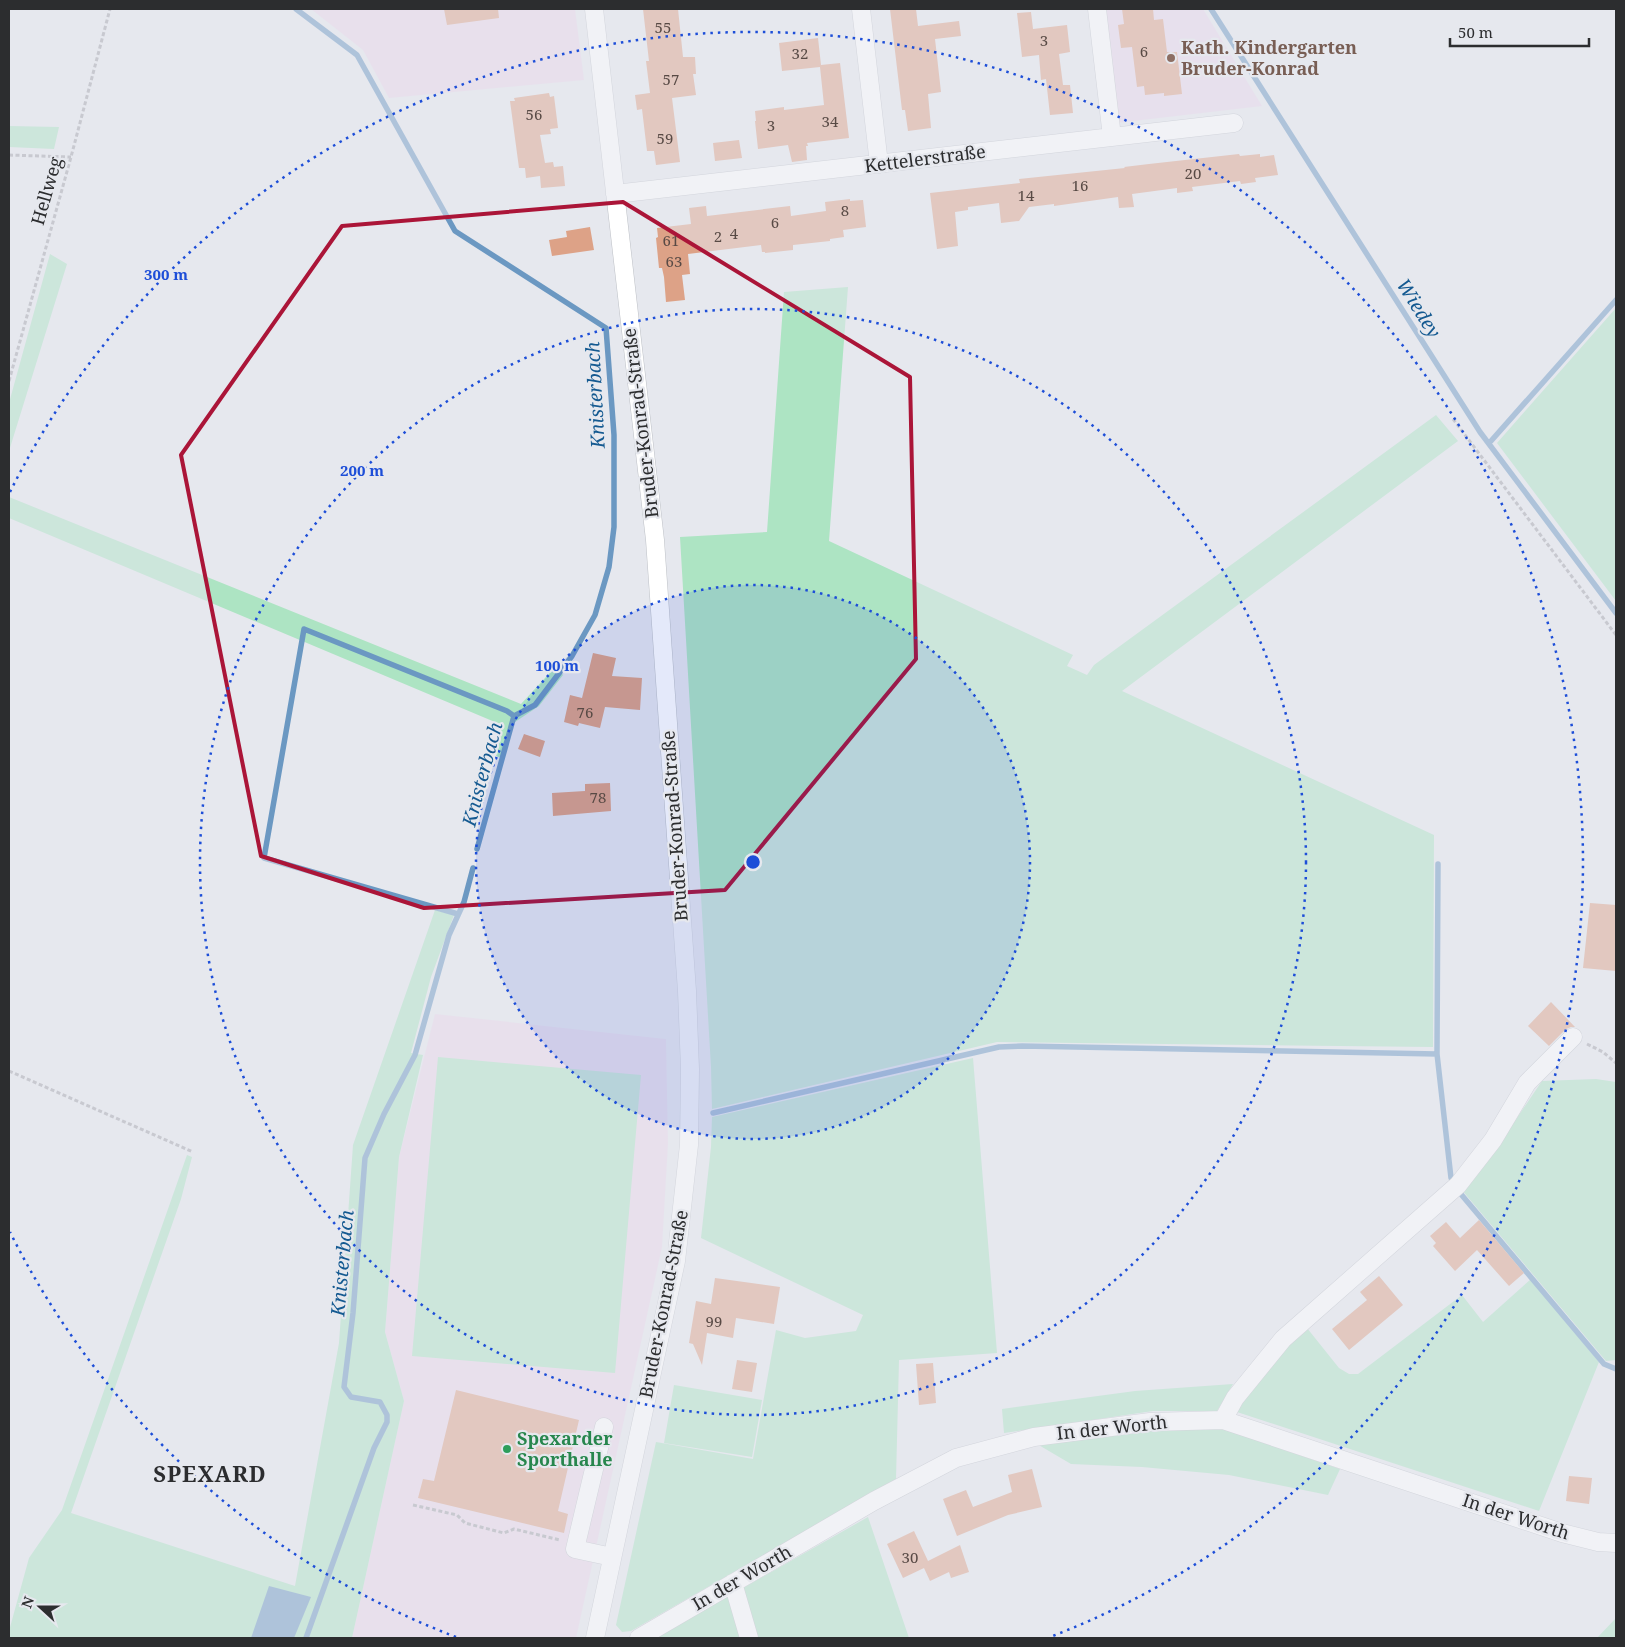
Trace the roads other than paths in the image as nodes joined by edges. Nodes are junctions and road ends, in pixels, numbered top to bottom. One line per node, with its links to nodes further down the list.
1 (594, 9): 7 (street, Bruder-Konrad-Straße)
2 (861, 9): 6 (street)
3 (1097, 9): 5 (street)
4 (1234, 123): 5 (street, Kettelerstraße)
5 (1112, 137): 6 (street, Kettelerstraße)
6 (880, 164): 7 (street, Kettelerstraße)
7 (616, 194): 12 (street, Bruder-Konrad-Straße)
8 (1573, 1037): 9 (street)
9 (1223, 1420): 11 (street, In der Worth); 13 (street, In der Worth)
10 (604, 1427): 12 (street)
11 (1616, 1542)
12 (612, 1557): 14 (street, Bruder-Konrad-Straße)
13 (733, 1583): 15 (street, In der Worth); 16 (street)
14 (595, 1638)
15 (640, 1638)
16 (749, 1638)

